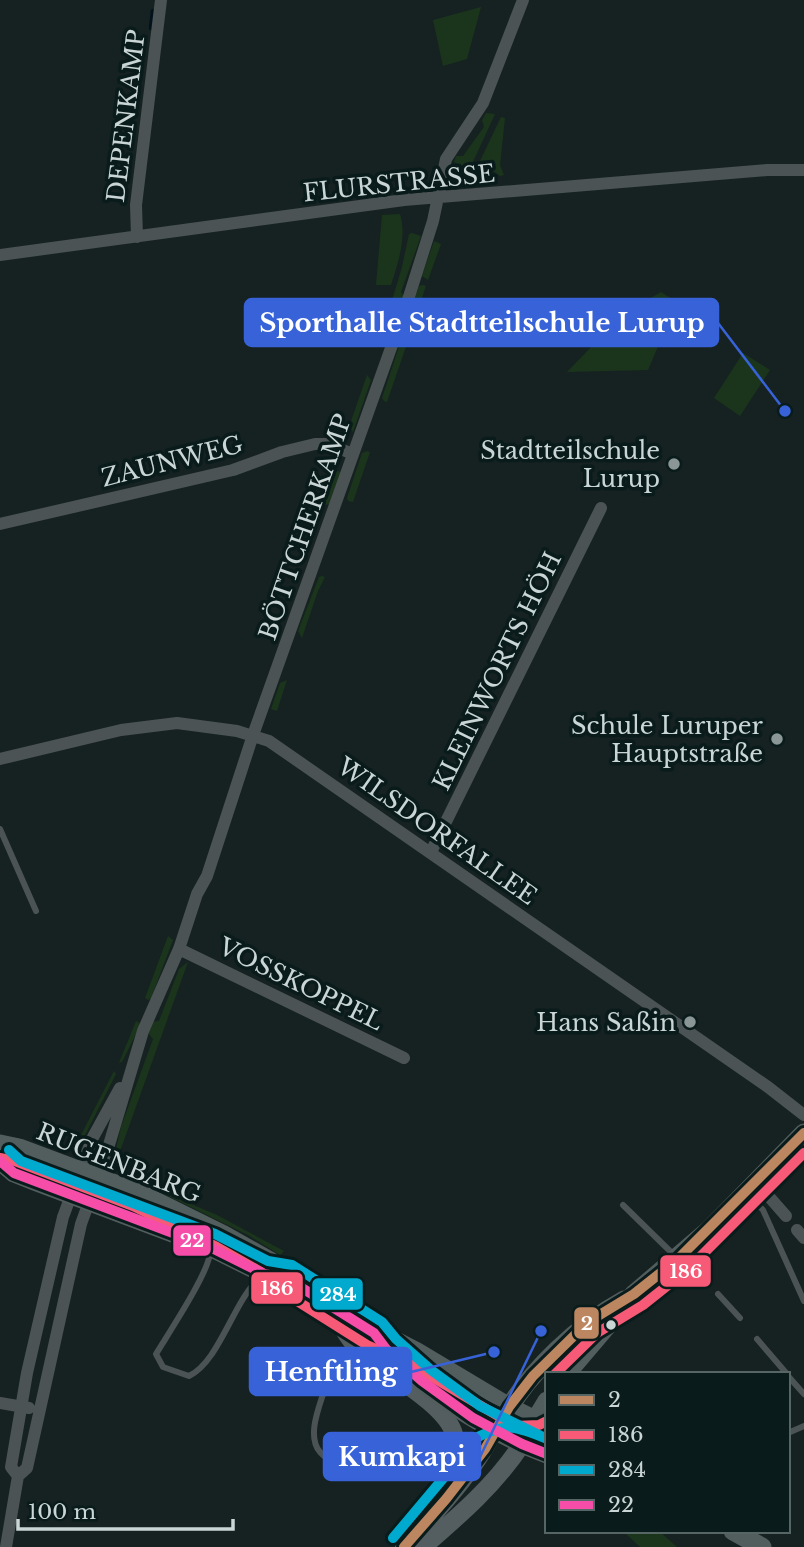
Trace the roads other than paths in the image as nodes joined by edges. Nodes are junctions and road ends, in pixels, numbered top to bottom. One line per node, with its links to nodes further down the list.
1 (160, 0): 5 (street, DEPENKAMP)
2 (523, 0): 4 (street, BÖTTCHERKAMP)
3 (804, 170): 4 (street, FLURSTRASSE)
4 (437, 198): 5 (street, FLURSTRASSE); 7 (street, BÖTTCHERKAMP)
5 (137, 237): 6 (street, FLURSTRASSE)
6 (0, 255)
7 (353, 454): 9 (street, ZAUNWEG); 10 (street, BÖTTCHERKAMP)
8 (601, 508): 13 (street, KLEINWORTS HÖH)
9 (0, 524)
10 (253, 735): 11 (street, WILSDORFALLEE); 13 (street, WILSDORFALLEE); 15 (street, BÖTTCHERKAMP)
11 (0, 759)
12 (0, 829): 14 (lane)
13 (431, 852): 18 (street, WILSDORFALLEE)
14 (36, 911)
15 (178, 949): 16 (street, VOSSKOPPEL); 17 (street, BÖTTCHERKAMP)
16 (404, 1058)
17 (129, 1073): 22 (street, BÖTTCHERKAMP); 23 (street, BÖTTCHERKAMP)
18 (804, 1115)
19 (804, 1133): 24 (main road)
20 (0, 1144): 22 (main road, RUGENBARG)
21 (0, 1161): 25 (main road, RUGENBARG)
22 (78, 1172): 23 (main road, RUGENBARG); 25 (street, BÖTTCHERKAMP)
23 (98, 1178): 26 (street, BÖTTCHERKAMP); 32 (main road, RUGENBARG)
24 (751, 1187): 28 (street); 30 (main road); 40 (lane)
25 (70, 1194): 26 (main road, RUGENBARG); 60 (street, BÖTTCHERKAMP)
26 (89, 1201): 29 (main road, RUGENBARG); 61 (street, BÖTTCHERKAMP)
27 (623, 1205): 30 (lane)
28 (786, 1216)
29 (209, 1247): 31 (main road, RUGENBARG); 34 (lane)
30 (679, 1258): 33 (lane); 36 (main road)
31 (264, 1273): 32 (main road, RUGENBARG); 44 (lane)
32 (286, 1278): 42 (main road, RUGENBARG)
33 (707, 1283)
34 (197, 1284): 35 (lane); 38 (lane)
35 (206, 1290)
36 (635, 1294): 53 (main road); 62 (main road)
37 (718, 1294): 47 (lane)
38 (190, 1296): 39 (lane); 43 (lane)
39 (199, 1301)
40 (804, 1301)
41 (228, 1303): 44 (lane)
42 (333, 1307): 51 (main road, RUGENBARG); 69 (main road)
43 (183, 1308): 45 (lane); 50 (lane)
44 (237, 1308): 48 (lane)
45 (192, 1313)
46 (222, 1314): 48 (lane)
47 (740, 1318)
48 (231, 1319): 50 (lane)
49 (215, 1326): 50 (lane)
50 (224, 1331)
51 (374, 1334): 58 (main road, RUGENBARG); 63 (main road, RUGENBARG)
52 (757, 1339): 54 (lane)
53 (568, 1372)
54 (784, 1372)
55 (790, 1378): 57 (lane)
56 (325, 1388): 67 (lane)
57 (804, 1394)
58 (490, 1395): 62 (main road, RUGENBARG); 63 (main road)
59 (0, 1403): 60 (street)
60 (21, 1407): 61 (street); 68 (street, BÖTTCHERKAMP)
61 (40, 1410): 68 (street, BÖTTCHERKAMP)
62 (534, 1412): 63 (main road); 64 (main road); 66 (main road)
63 (495, 1431): 64 (main road, RUGENBARG); 65 (main road)
64 (518, 1442): 65 (main road); 66 (main road, RUGENBARG); 73 (main road)
65 (485, 1449): 69 (main road)
66 (545, 1453)
67 (346, 1472)
68 (18, 1476): 71 (street, BÖTTCHERKAMP)
69 (452, 1490): 72 (main road)
70 (737, 1533): 74 (main road)
71 (4, 1539)
72 (404, 1547)
73 (423, 1547)
74 (762, 1547)

